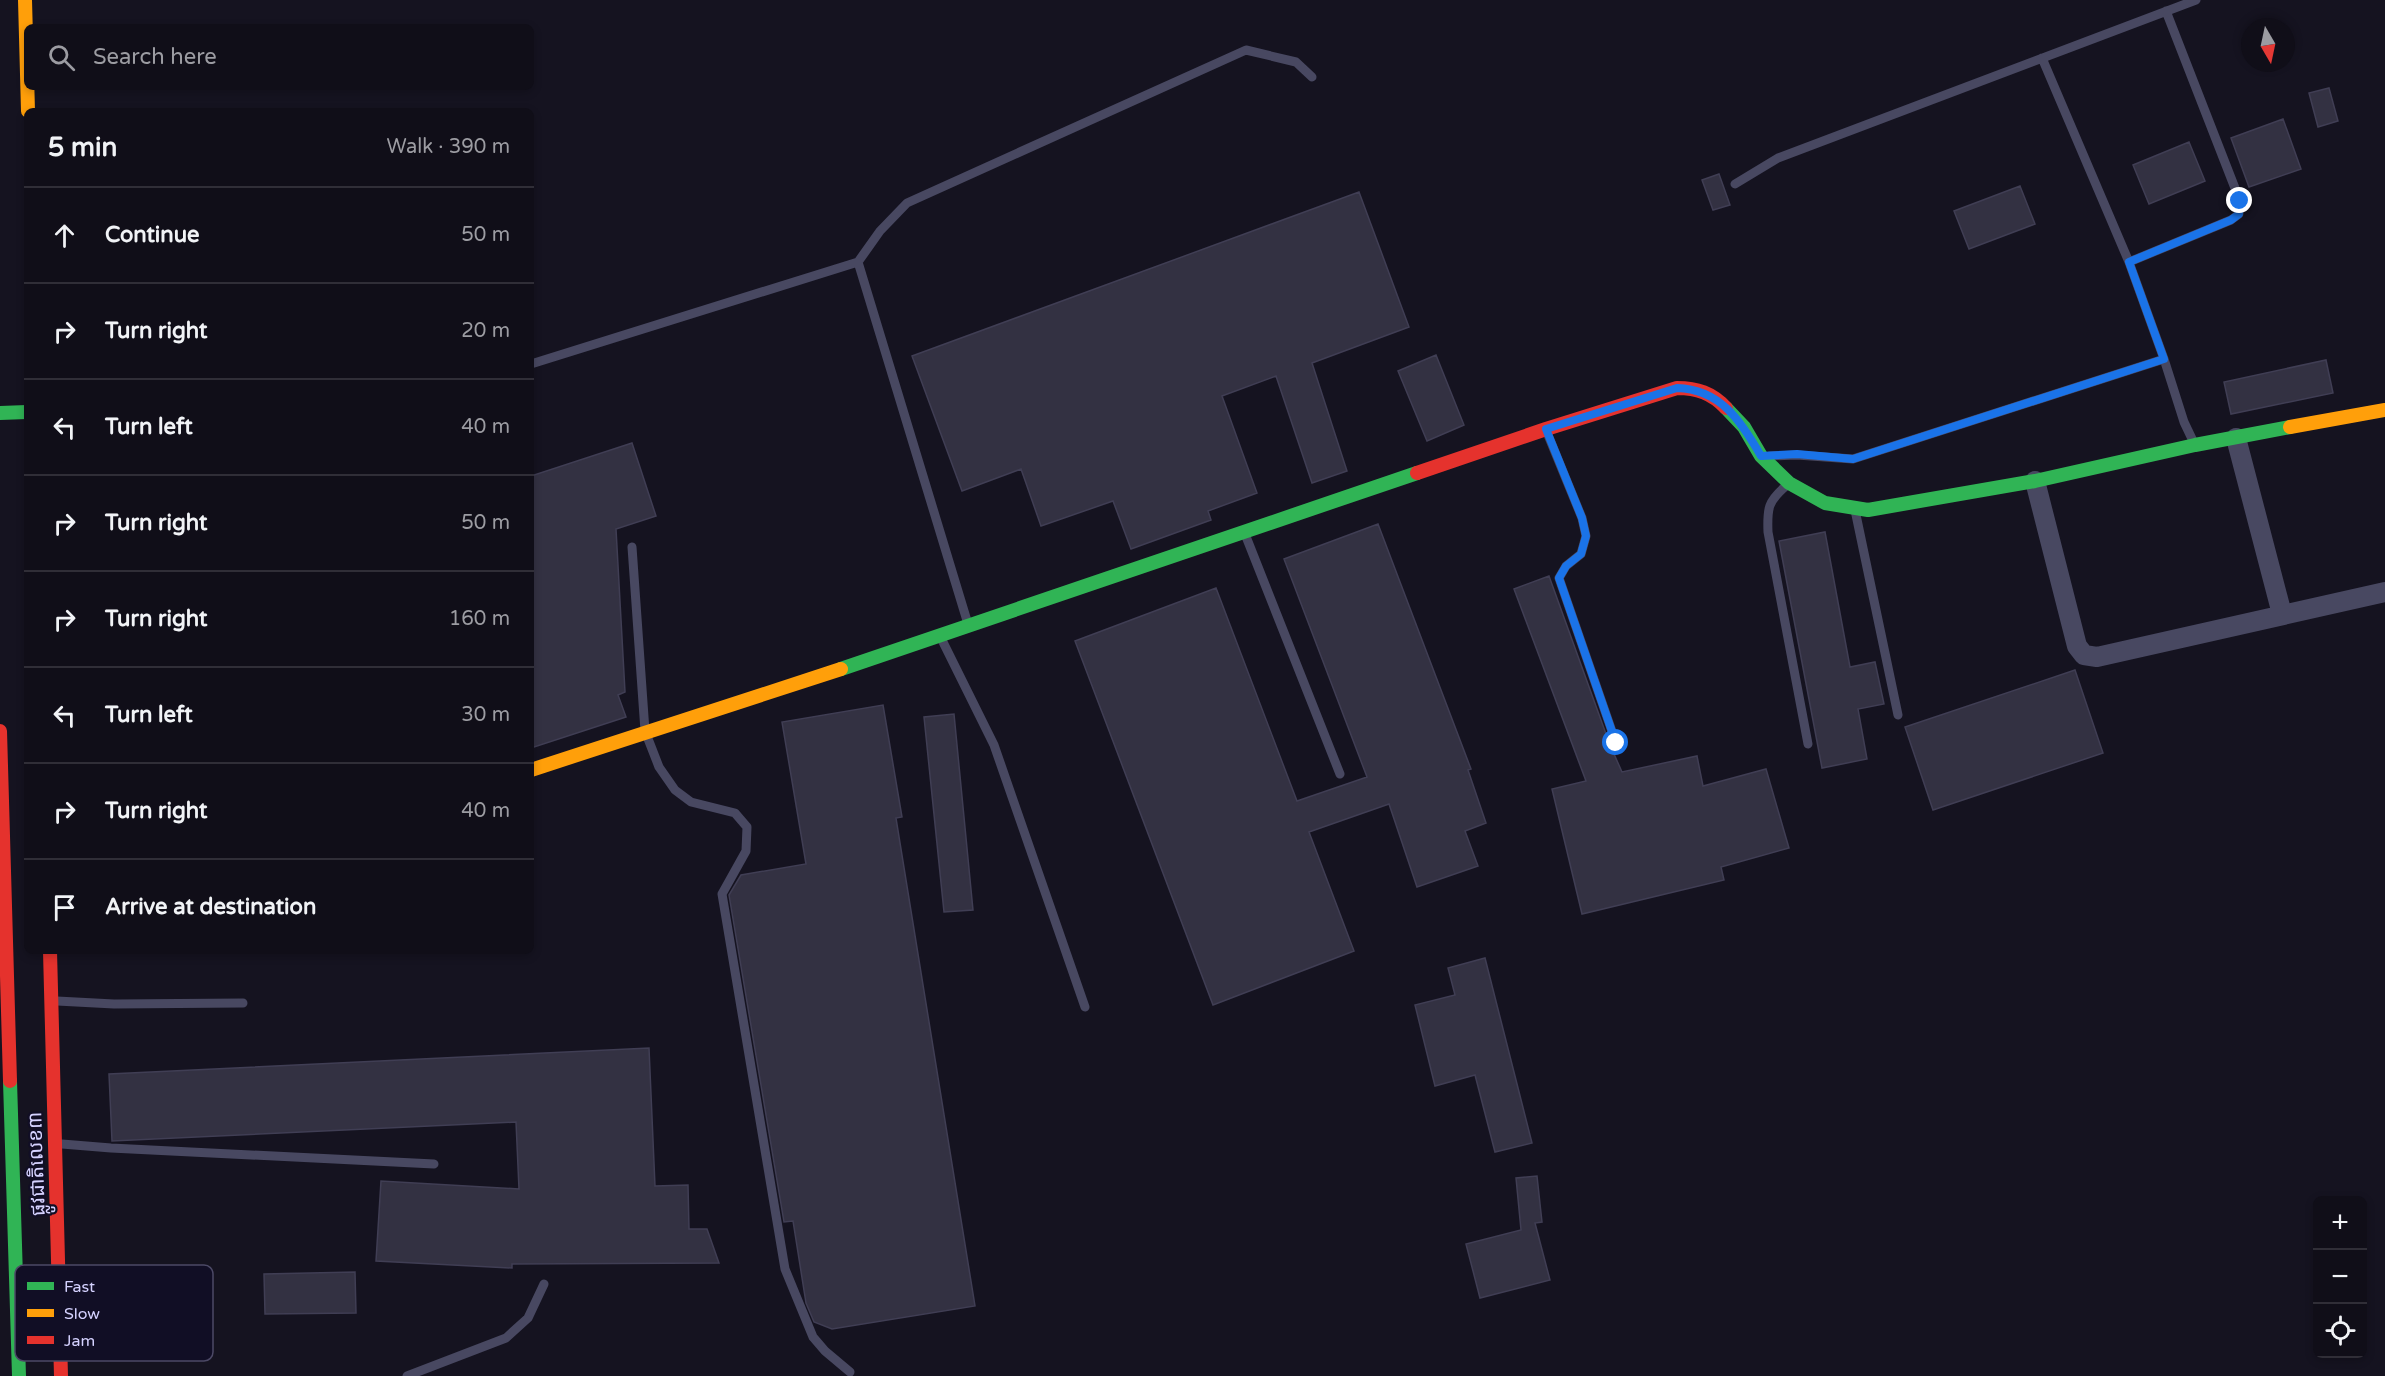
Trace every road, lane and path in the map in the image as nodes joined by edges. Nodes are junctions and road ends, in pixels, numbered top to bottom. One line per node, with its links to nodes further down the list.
1 (25, 0): 4 (main road)
2 (2196, 0): 3 (lane)
3 (2166, 11): 5 (lane); 11 (lane)
4 (25, 24)
5 (2042, 58): 9 (lane); 11 (lane)
6 (1311, 77): 10 (lane)
7 (27, 90): 8 (main road)
8 (27, 108)
9 (1735, 184)
10 (858, 262): 13 (lane); 28 (lane)
11 (2129, 262): 12 (lane)
12 (2164, 359): 19 (lane); 20 (lane)
13 (534, 363)
14 (2385, 410): 18 (main road)
15 (24, 412): 16 (main road)
16 (0, 413)
17 (1546, 429): 20 (main road); 24 (main road); 33 (lane)
18 (2236, 438): 19 (main road); 27 (street)
19 (2195, 445): 21 (main road)
20 (1761, 456): 22 (main road)
21 (2035, 481): 23 (main road); 27 (street)
22 (1789, 483): 23 (main road); 34 (lane)
23 (1855, 508): 30 (lane)
24 (1244, 531): 28 (main road); 36 (lane)
25 (632, 547): 32 (lane)
26 (2385, 592): 27 (street)
27 (2282, 614)
28 (969, 626): 29 (main road)
29 (940, 636): 32 (main road); 40 (lane)
30 (1898, 715)
31 (0, 731): 43 (main road, ផ្លូវជាតិលេខ៣)
32 (645, 731): 35 (main road); 48 (lane)
33 (1616, 743)
34 (1808, 744)
35 (534, 769)
36 (1340, 774)
37 (50, 954): 38 (main road, ផ្លូវជាតិលេខ៣)
38 (51, 1001): 39 (lane); 41 (main road, ផ្លូវជាតិលេខ៣)
39 (243, 1003)
40 (1085, 1007)
41 (55, 1143): 42 (lane); 44 (main road, ផ្លូវជាតិលេខ៣)
42 (434, 1164)
43 (16, 1265)
44 (58, 1265)
45 (544, 1284): 51 (lane)
46 (19, 1361): 49 (main road, ផ្លូវជាតិលេខ៣)
47 (61, 1361): 50 (main road, ផ្លូវជាតិលេខ៣)
48 (850, 1372)
49 (19, 1376)
50 (61, 1376)
51 (407, 1376)

